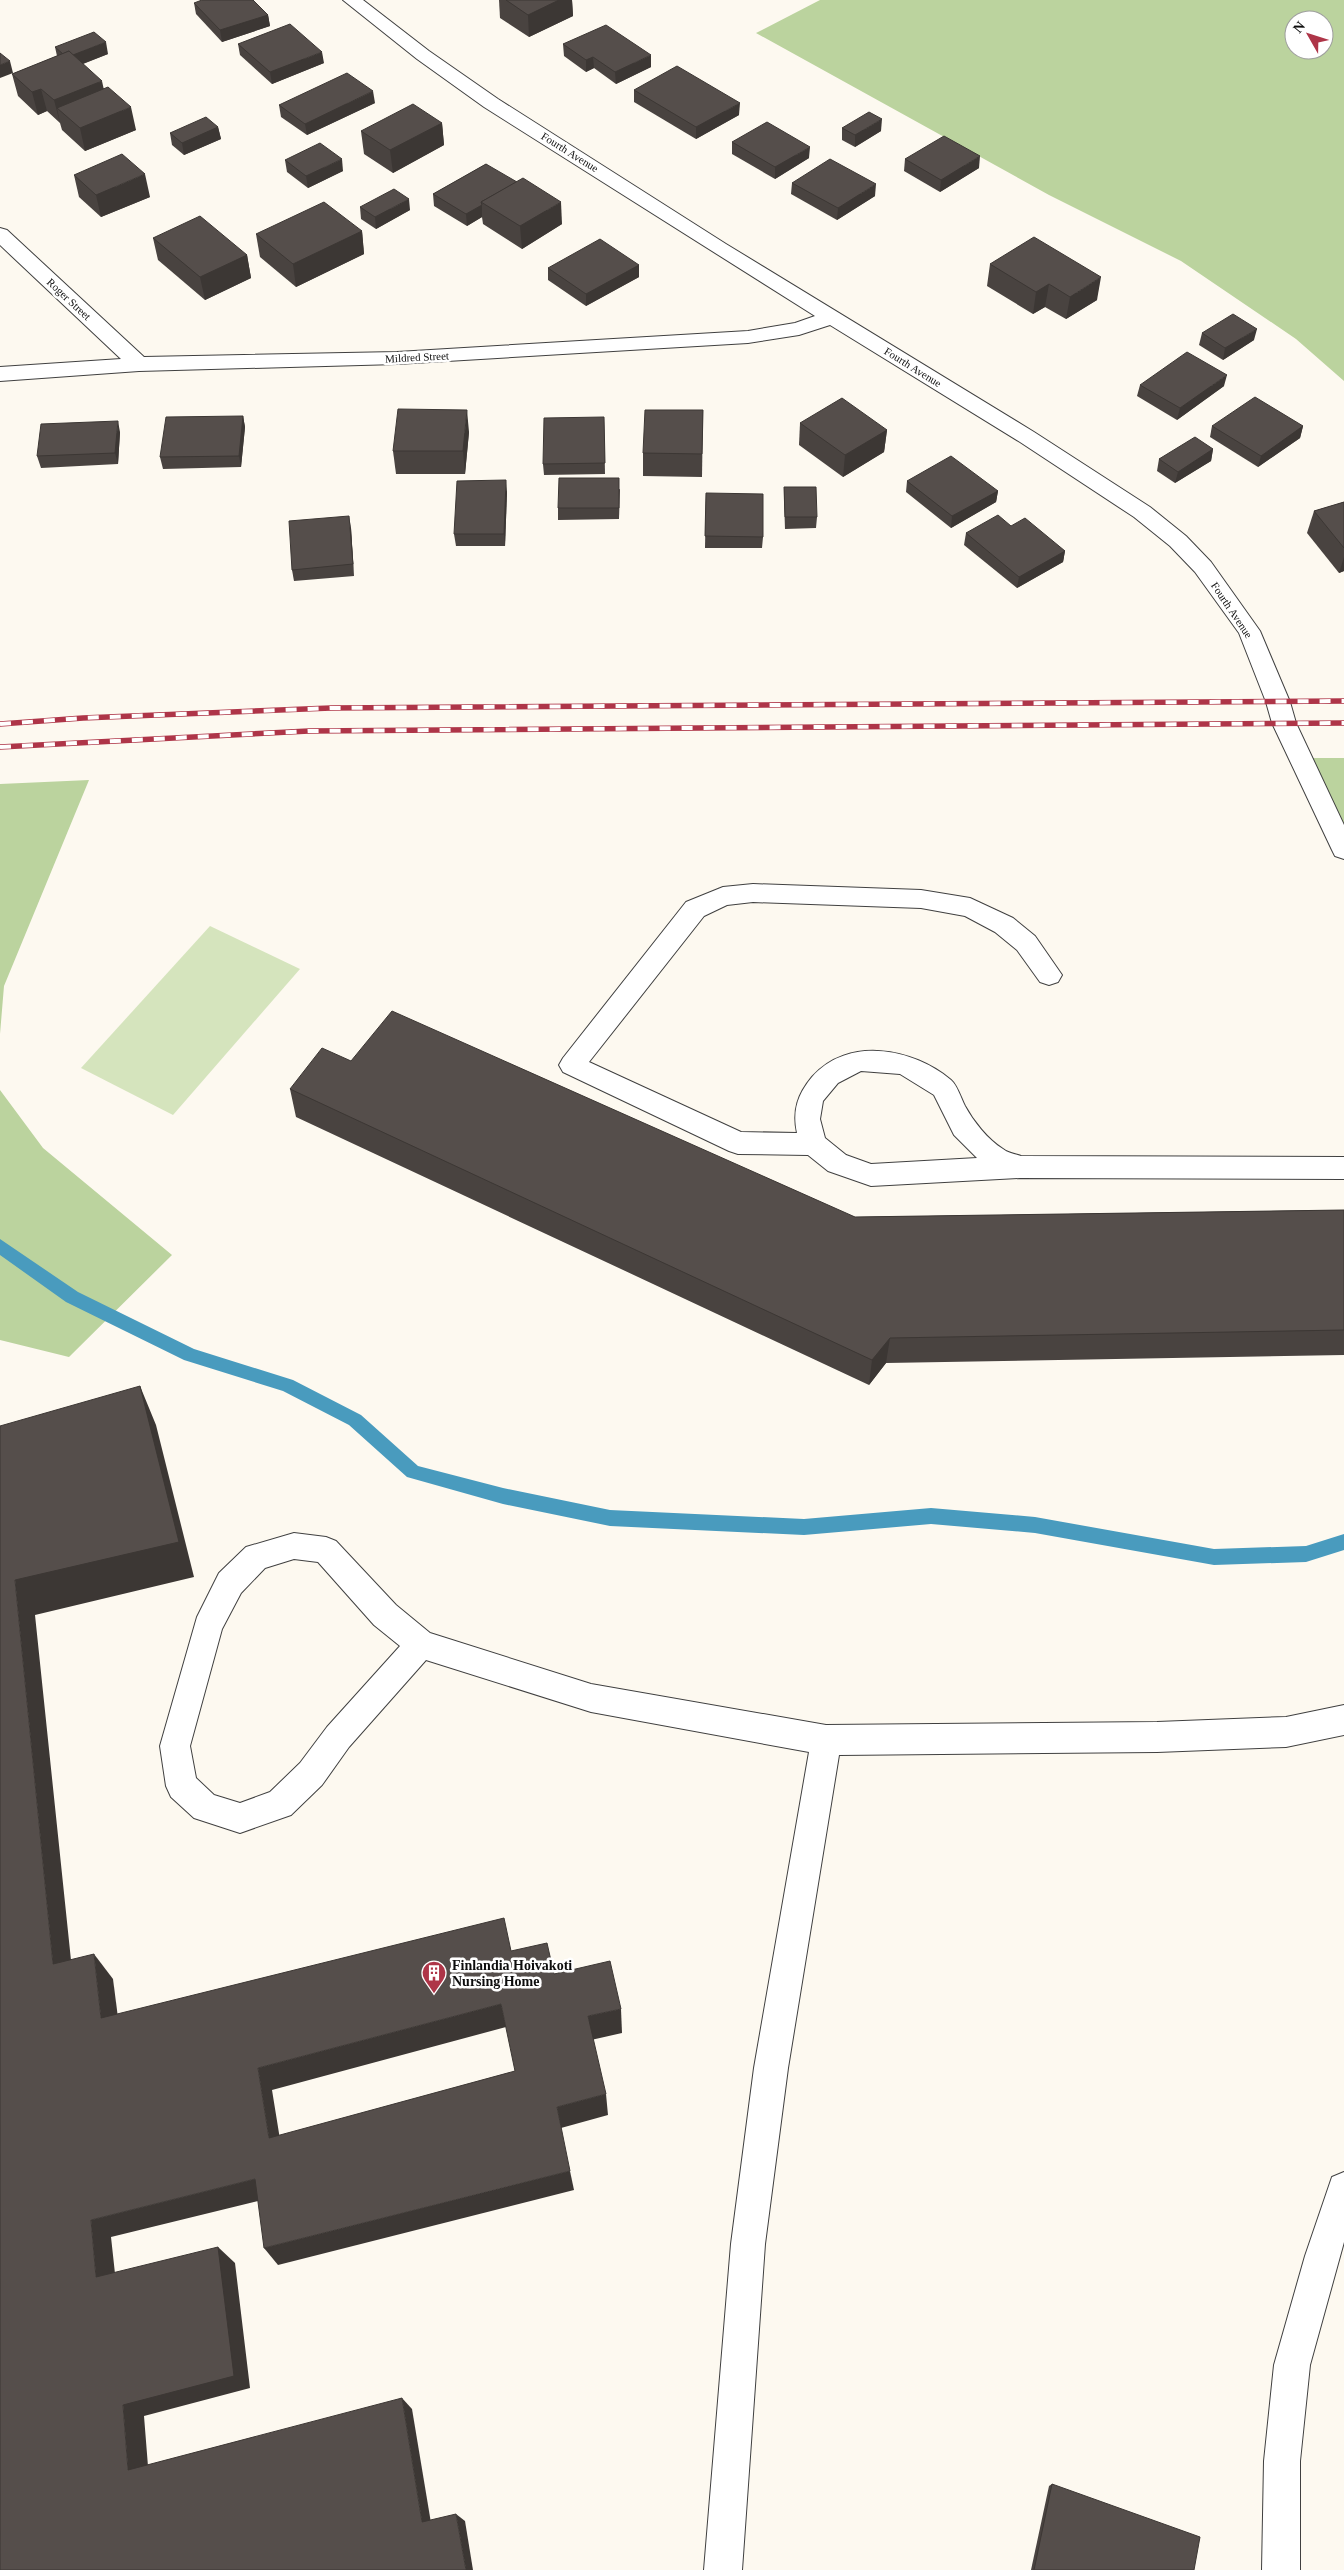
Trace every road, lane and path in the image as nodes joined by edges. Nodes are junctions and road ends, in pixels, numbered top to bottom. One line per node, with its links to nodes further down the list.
1 (352, 0): 3 (street, Fourth Avenue)
2 (0, 234): 4 (street, Roger Street)
3 (831, 316): 4 (street, Mildred Street); 6 (street, Fourth Avenue)
4 (138, 364): 5 (street, Mildred Street)
5 (0, 374)
6 (1344, 850)
7 (1049, 975): 8 (street)
8 (813, 1144): 9 (street); 9 (street)
9 (1020, 1167): 10 (street)
10 (1344, 1168)
11 (421, 1644): 11 (street); 13 (street)
12 (1344, 1720): 13 (street)
13 (826, 1740): 15 (street)
14 (1344, 2189): 16 (street)
15 (723, 2570)
16 (1281, 2570)

